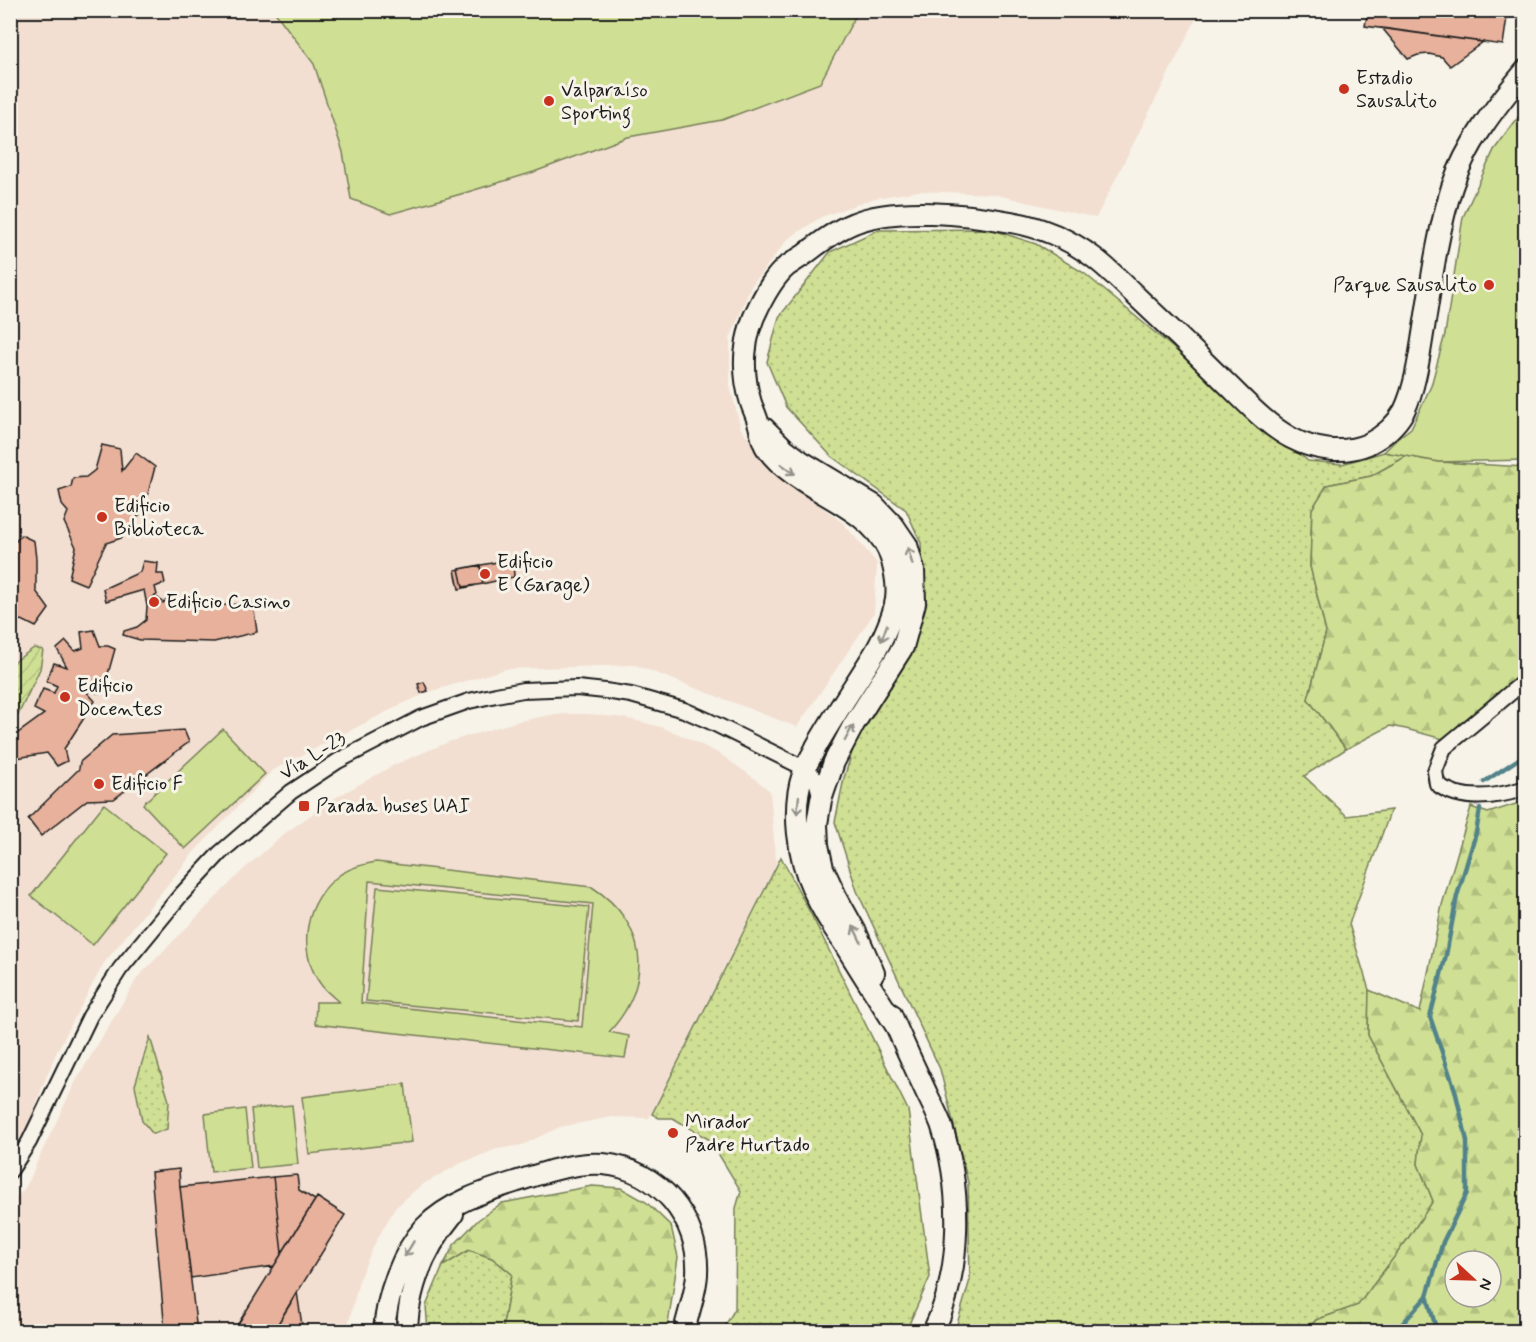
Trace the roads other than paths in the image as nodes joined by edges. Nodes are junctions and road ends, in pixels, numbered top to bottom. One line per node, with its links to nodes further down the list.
1 (1526, 70): 2 (main road)
2 (758, 422): 4 (main road, one-way to 2); 5 (main road, one-way to 5)
3 (1526, 680): 6 (street)
4 (834, 762): 5 (street); 7 (main road)
5 (804, 768): 7 (street); 8 (main road, one-way to 8); 9 (street, Vía L-23)
6 (1526, 788)
7 (821, 800): 8 (main road, one-way to 7)
8 (896, 1026): 14 (main road)
9 (10, 1171)
10 (469, 1199): 11 (main road, one-way to 11); 12 (main road); 13 (main road)
11 (384, 1332)
12 (407, 1332)
13 (684, 1332)
14 (933, 1332)

